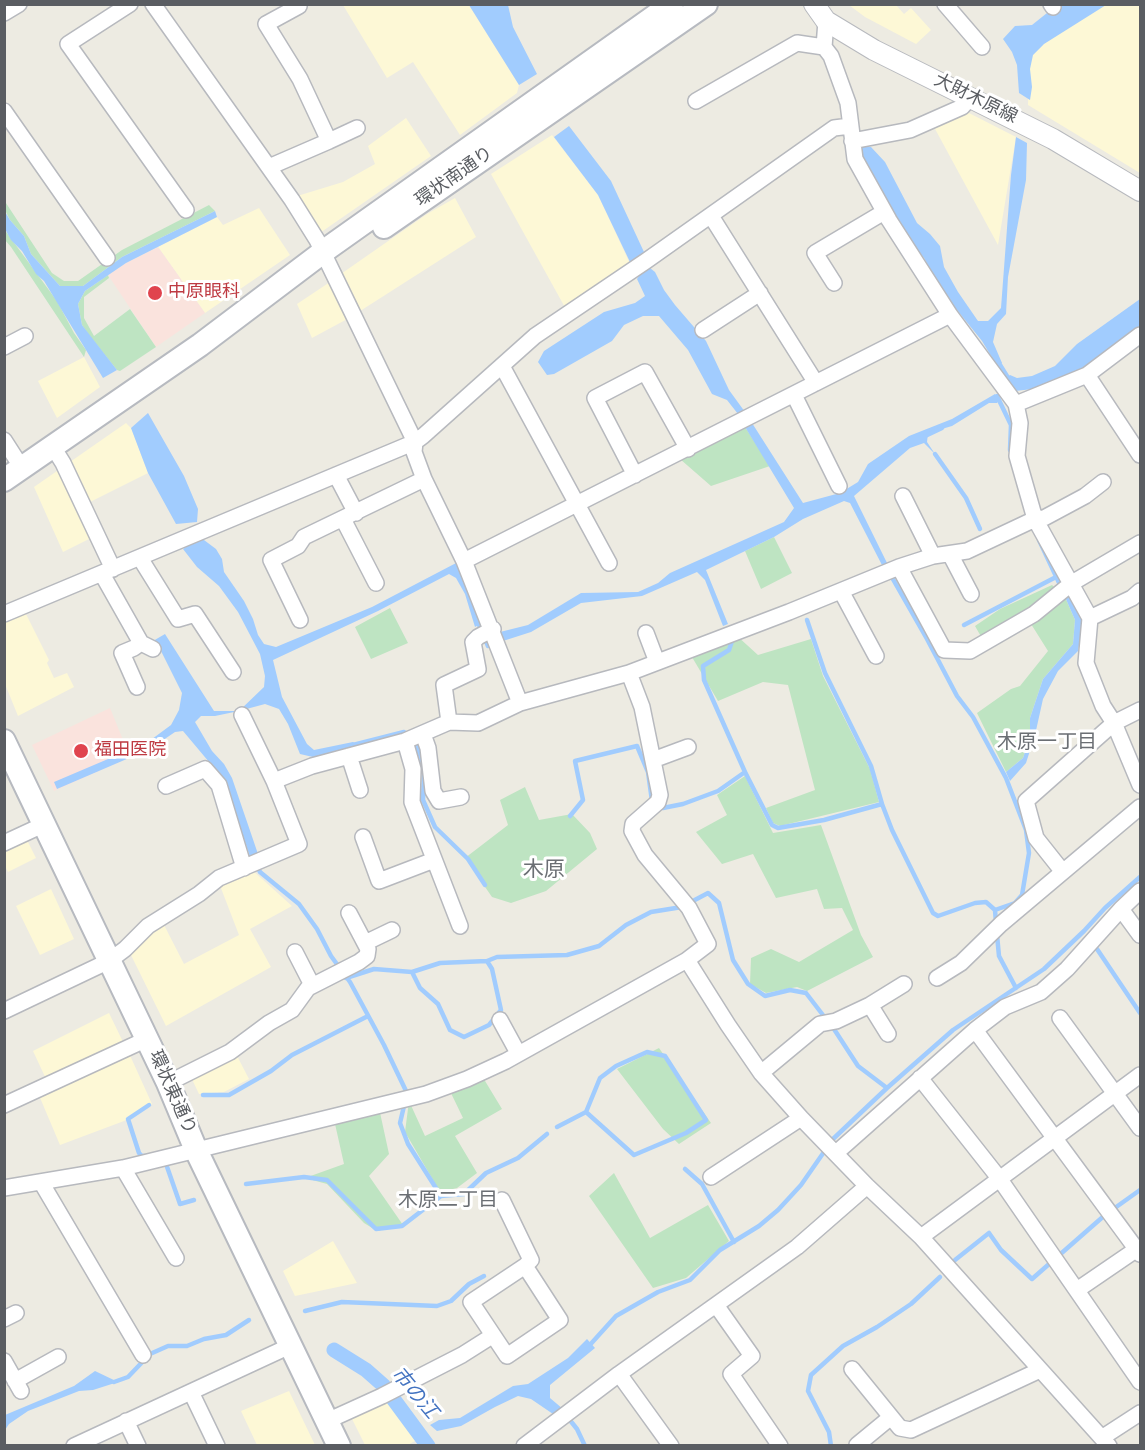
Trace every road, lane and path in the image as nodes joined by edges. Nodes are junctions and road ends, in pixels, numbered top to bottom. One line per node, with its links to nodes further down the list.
1 (19, 4): 9 (street)
2 (130, 4): 21 (street)
3 (153, 4): 19 (street)
4 (298, 4): 17 (street)
5 (672, 4): 25 (main road, 環状南通り)
6 (706, 4): 25 (main road, 環状南通り)
7 (945, 4): 11 (street)
8 (820, 13): 10 (street); 12 (street, 大財木原線)
9 (4, 14)
10 (824, 47): 13 (street); 15 (street)
11 (982, 47)
12 (970, 98): 18 (street); 20 (street, 大財木原線)
13 (696, 100)
14 (4, 111): 24 (street)
15 (850, 126): 18 (street); 23 (street)
16 (357, 129): 17 (street)
17 (329, 141): 19 (street)
18 (852, 141): 22 (street)
19 (269, 167): 25 (street)
20 (1140, 191)
21 (186, 210)
22 (884, 212): 26 (street); 28 (street)
23 (711, 216): 27 (street); 33 (street)
24 (108, 258)
25 (326, 259): 39 (street); 40 (main road, 環状南通り)
26 (834, 283)
27 (760, 293): 29 (street); 35 (street)
28 (950, 315): 35 (street); 36 (street)
29 (703, 330)
30 (1140, 335): 34 (street)
31 (25, 336): 32 (street)
32 (4, 347)
33 (502, 366): 39 (street); 50 (street)
34 (1086, 375): 36 (street); 42 (street)
35 (816, 383): 37 (street)
36 (1009, 394): 52 (street)
37 (794, 395): 41 (street); 48 (street)
38 (4, 440): 43 (street)
39 (415, 442): 44 (street); 46 (street)
40 (53, 447): 43 (main road, 環状南通り); 60 (street)
41 (688, 449): 45 (street); 45 (street)
42 (1140, 454)
43 (13, 474)
44 (336, 475): 51 (street); 56 (street)
45 (635, 475): 50 (street)
46 (424, 479): 51 (street); 57 (street)
47 (1103, 482): 52 (street)
48 (839, 486)
49 (903, 496): 55 (street)
50 (576, 504): 57 (street); 58 (street)
51 (350, 516): 61 (street); 68 (street)
52 (1030, 521): 54 (street); 62 (street)
53 (1140, 543): 62 (street)
54 (950, 554): 55 (street); 65 (street)
55 (933, 556): 59 (street)
56 (140, 558): 60 (street); 73 (street)
57 (464, 561): 70 (street)
58 (609, 563)
59 (890, 570): 62 (street); 63 (street)
60 (108, 571): 66 (street); 75 (street)
61 (376, 583)
62 (1072, 583): 67 (street)
63 (841, 591): 71 (street); 72 (street)
64 (1140, 591): 67 (street)
65 (971, 594)
66 (4, 614)
67 (1090, 618): 80 (street)
68 (300, 620)
69 (646, 633): 72 (street)
70 (490, 636): 76 (street); 79 (street)
71 (876, 656)
72 (657, 662): 74 (street)
73 (233, 672)
74 (629, 673): 76 (street); 85 (street)
75 (137, 687)
76 (520, 703): 79 (street)
77 (1140, 710): 80 (street)
78 (242, 715): 86 (street)
79 (449, 722): 81 (street)
80 (1113, 723): 87 (street); 97 (street)
81 (415, 737): 84 (street); 90 (street); 95 (street)
82 (4, 741): 92 (main road, 環状東通り)
83 (688, 747): 85 (street)
84 (349, 756): 86 (street); 89 (street)
85 (653, 760): 106 (street)
86 (274, 781): 96 (street)
87 (1140, 785)
88 (166, 786): 96 (street)
89 (360, 790)
90 (461, 797)
91 (1140, 807): 97 (street)
92 (45, 824): 94 (street); 107 (main road, 環状東通り)
93 (363, 837): 95 (street)
94 (4, 843)
95 (434, 860): 101 (street)
96 (252, 864): 107 (street)
97 (1063, 872): 108 (street)
98 (1140, 891): 99 (street)
99 (1121, 909): 103 (street); 115 (street)
100 (349, 913): 104 (street)
101 (460, 926)
102 (392, 930): 104 (street)
103 (1140, 935)
104 (365, 943): 110 (street)
105 (295, 952): 110 (street)
106 (687, 960): 118 (street); 119 (street)
107 (109, 961): 112 (street); 117 (main road, 環状東通り)
108 (937, 978)
109 (904, 984): 111 (street)
110 (312, 986): 122 (street)
111 (870, 1005): 116 (street); 119 (street)
112 (4, 1011)
113 (1060, 1018): 123 (street)
114 (500, 1020): 118 (street)
115 (975, 1030): 121 (street); 127 (street)
116 (888, 1034)
117 (147, 1039): 122 (main road, 環状東通り); 124 (street)
118 (519, 1053): 129 (street)
119 (761, 1073): 125 (street)
120 (1140, 1075): 123 (street)
121 (920, 1078): 128 (street); 132 (street)
122 (168, 1083): 129 (main road, 環状東通り)
123 (1116, 1094): 126 (street); 127 (street)
124 (4, 1105)
125 (801, 1118): 128 (street); 131 (street)
126 (1140, 1128)
127 (1055, 1138): 132 (street); 138 (street)
128 (831, 1148): 134 (street)
129 (196, 1150): 130 (street); 144 (main road, 環状東通り)
130 (123, 1168): 133 (street); 139 (street)
131 (711, 1177)
132 (999, 1178): 137 (street); 141 (street)
133 (40, 1182): 135 (street); 145 (street)
134 (867, 1186): 137 (street); 142 (street)
135 (4, 1188)
136 (502, 1200): 140 (street)
137 (921, 1237): 149 (street)
138 (1139, 1252): 141 (street)
139 (176, 1258)
140 (525, 1266): 143 (street); 143 (street)
141 (1077, 1290): 151 (street)
142 (716, 1305): 150 (street); 165 (street)
143 (492, 1335): 156 (street)
144 (292, 1345): 152 (street); 156 (main road, 環状東通り)
145 (143, 1354)
146 (58, 1358): 147 (street)
147 (4, 1361)
148 (852, 1369): 154 (street)
149 (1040, 1370): 154 (street); 157 (street)
150 (619, 1374): 163 (street); 164 (street)
151 (1140, 1382)
152 (191, 1392): 155 (street); 161 (street)
153 (1140, 1413): 157 (street)
154 (891, 1418): 158 (street)
155 (126, 1421): 159 (street); 160 (street)
156 (327, 1421): 162 (main road, 環状東通り)
157 (1106, 1442)
158 (857, 1445)
159 (74, 1446)
160 (138, 1446)
161 (217, 1446)
162 (339, 1446)
163 (524, 1446)
164 (671, 1446)
165 (780, 1446)

